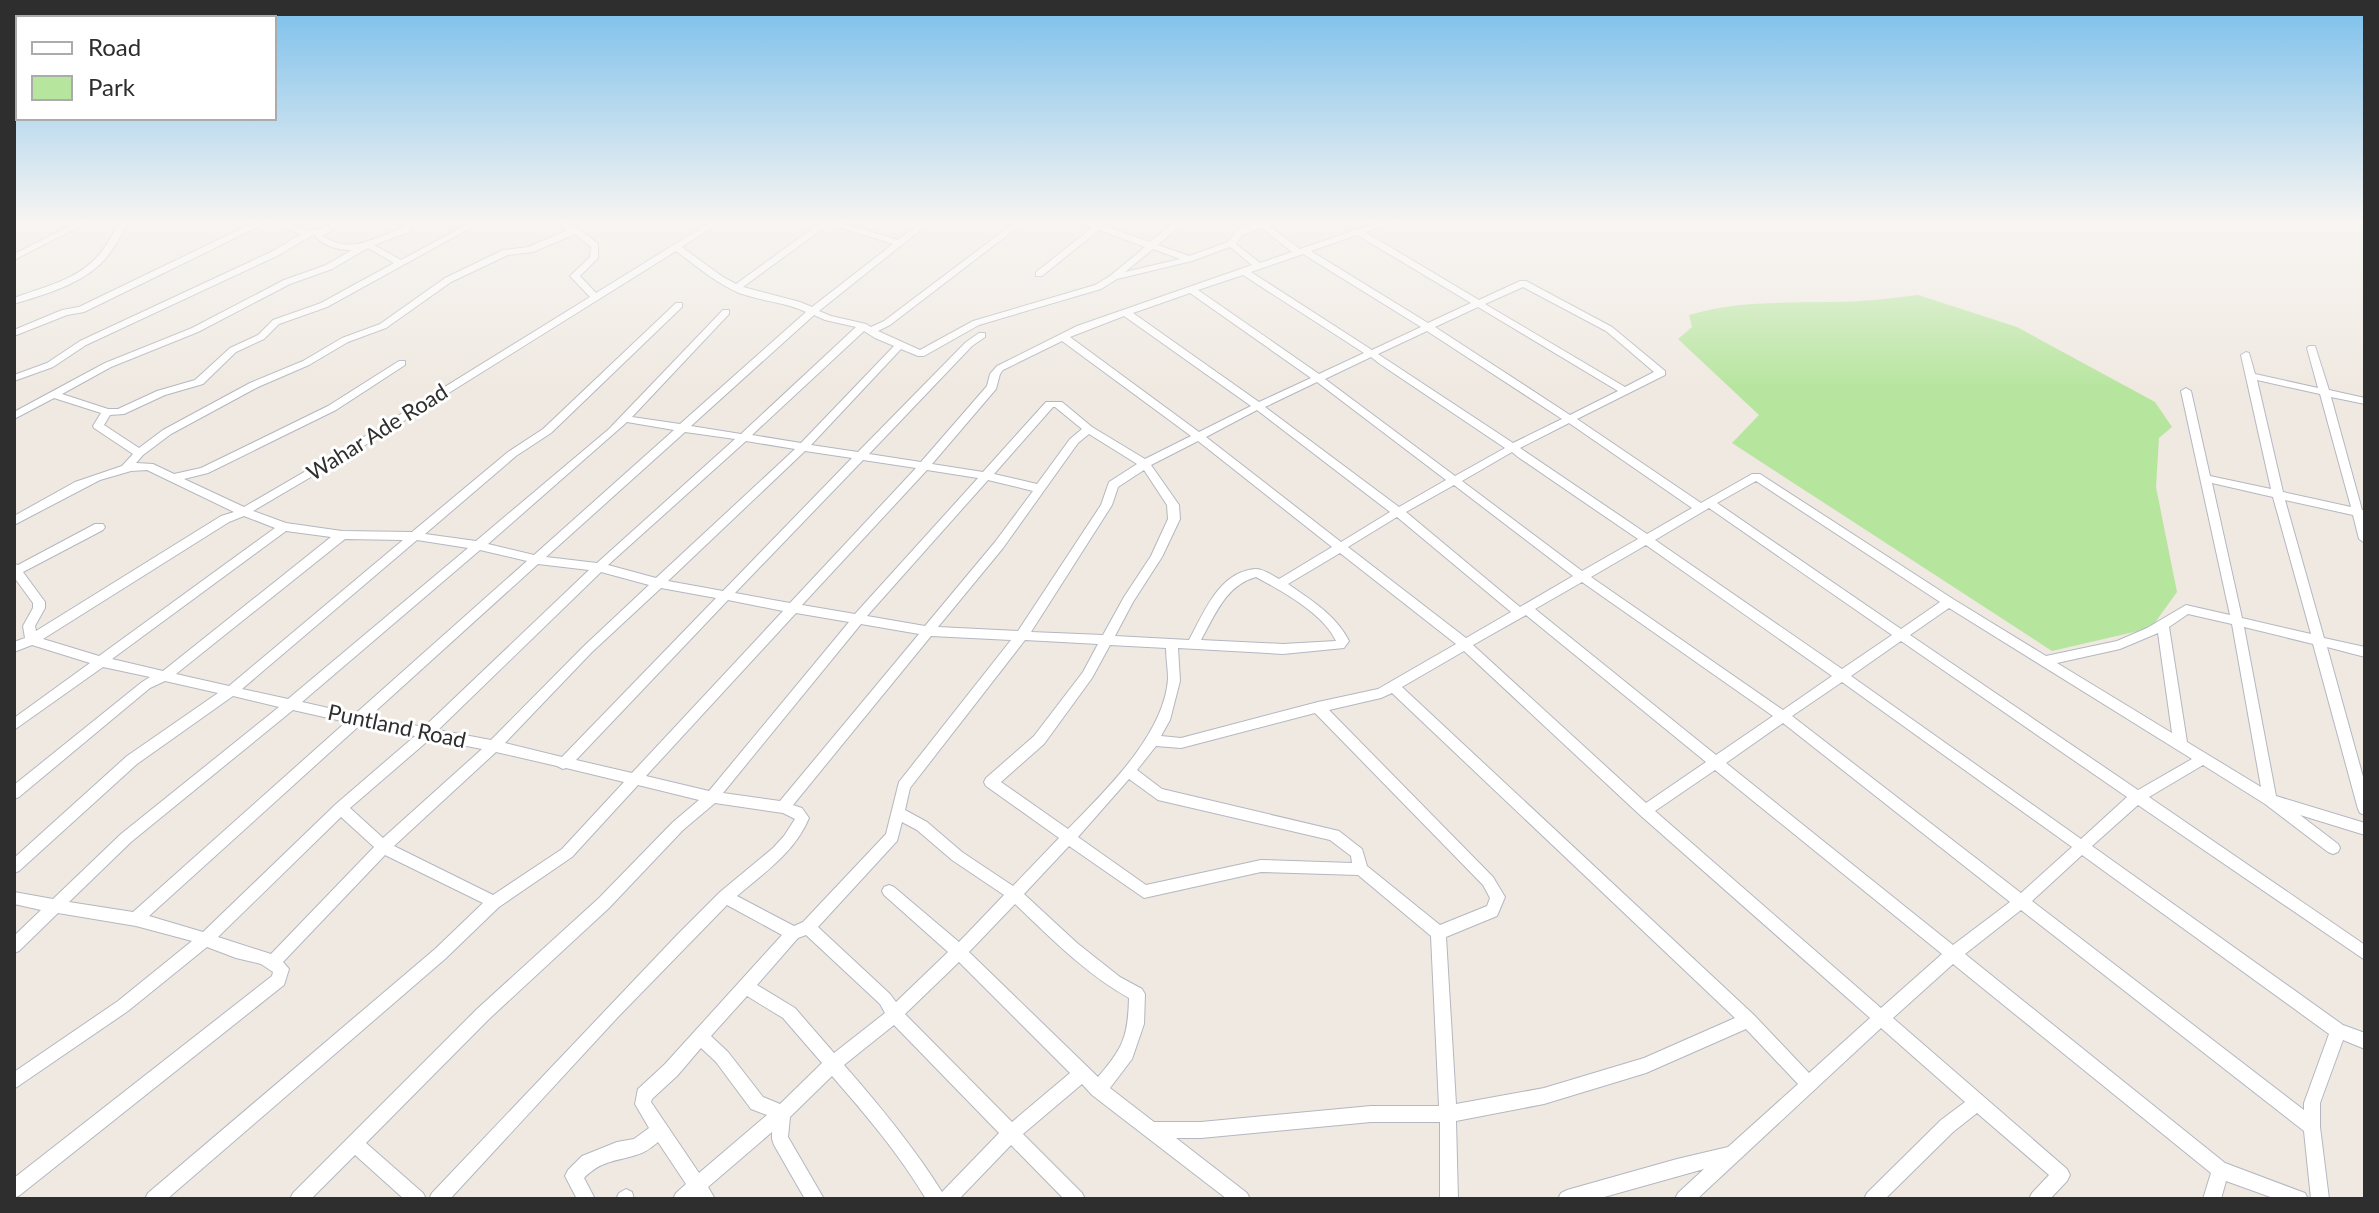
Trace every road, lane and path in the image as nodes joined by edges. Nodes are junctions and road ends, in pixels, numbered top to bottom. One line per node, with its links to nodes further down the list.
1 (75, 277): 22 (street)
2 (150, 277): 30 (street)
3 (225, 277): 39 (street)
4 (302, 277): 44 (street)
5 (375, 277): 47 (street)
6 (455, 277): 57 (street)
7 (576, 277): 21 (street)
8 (628, 277): 21 (street, Wahar Ade Road)
9 (717, 277): 19 (street)
10 (751, 277): 19 (street)
11 (857, 277): 25 (street)
12 (948, 277): 29 (street)
13 (1119, 277): 18 (street)
14 (1228, 277): 20 (street)
15 (1253, 277): 35 (street)
16 (1344, 277): 28 (street)
17 (1435, 277): 23 (street)
18 (1113, 278): 33 (street)
19 (736, 288): 25 (street)
20 (1191, 290): 27 (street); 40 (street)
21 (595, 297): 69 (street, Wahar Ade Road)
22 (14, 301)
23 (1481, 303): 28 (street); 41 (street); 41 (street)
24 (679, 305): 76 (street)
25 (814, 310): 29 (street); 51 (street)
26 (726, 312): 50 (street)
27 (1125, 312): 32 (street); 46 (street)
28 (1430, 326): 35 (street); 49 (street)
29 (867, 328): 33 (street); 53 (street)
30 (14, 333)
31 (982, 335): 58 (street)
32 (1062, 336): 54 (street); 60 (street)
33 (899, 346): 55 (street)
34 (2312, 348): 43 (street)
35 (1373, 353): 40 (street); 56 (street)
36 (2246, 355): 38 (street)
37 (402, 363): 63 (street)
38 (2251, 376): 43 (street); 67 (street)
39 (14, 378)
40 (1318, 378): 46 (street); 65 (street)
41 (1625, 391): 49 (street)
42 (2186, 391): 64 (street)
43 (2324, 393): 45 (street); 71 (street)
44 (54, 395): 47 (street); 48 (street)
45 (2365, 401)
46 (1258, 406): 54 (street); 70 (street)
47 (107, 412): 57 (street)
48 (14, 416)
49 (1570, 417): 56 (street); 68 (street)
50 (626, 419): 51 (street); 79 (street)
51 (687, 427): 53 (street); 81 (street)
52 (1088, 429): 59 (street); 62 (street); 66 (street)
53 (745, 436): 55 (street); 82 (street)
54 (1199, 437): 59 (street); 80 (street)
55 (804, 446): 58 (street); 85 (street)
56 (1512, 448): 65 (street); 78 (street)
57 (139, 453): 61 (street)
58 (860, 454): 60 (street); 87 (street)
59 (1145, 464): 95 (street); 99 (street)
60 (924, 466): 62 (street); 89 (street)
61 (126, 468): 63 (street); 72 (street)
62 (988, 476): 66 (street); 91 (street)
63 (176, 477): 69 (street)
64 (2205, 478): 67 (street); 92 (street)
65 (1455, 482): 70 (street); 84 (street)
66 (1041, 489): 94 (street)
67 (2278, 494): 71 (street); 98 (street)
68 (1704, 505): 78 (street); 88 (street); 96 (street)
69 (244, 512): 74 (street); 97 (street, Wahar Ade Road)
70 (1398, 512): 80 (street); 90 (street)
71 (2361, 514): 77 (street)
72 (14, 521)
73 (99, 527): 83 (street)
74 (284, 527): 75 (street); 106 (street)
75 (342, 535): 76 (street); 107 (street)
76 (414, 536): 79 (street); 110 (street)
77 (2365, 539)
78 (1644, 540): 84 (street); 108 (street)
79 (477, 545): 81 (street); 111 (street)
80 (1341, 547): 86 (street); 100 (street)
81 (539, 560): 82 (street); 114 (street)
82 (599, 567): 85 (street); 116 (street)
83 (15, 570): 97 (street)
84 (1581, 576): 90 (street); 113 (street)
85 (658, 583): 87 (street); 119 (street)
86 (1279, 584): 102 (street); 102 (street)
87 (724, 595): 89 (street); 122 (street)
88 (1949, 602): 96 (street); 105 (street)
89 (792, 608): 91 (street); 124 (street)
90 (1521, 610): 100 (street); 121 (street)
91 (857, 620): 94 (street); 126 (street)
92 (2237, 621): 93 (street); 98 (street); 128 (street)
93 (2163, 626): 105 (street); 118 (street)
94 (929, 631): 95 (street); 129 (street)
95 (1022, 635): 99 (street); 133 (street)
96 (1900, 636): 108 (street); 127 (street)
97 (32, 640): 103 (street); 106 (street, Puntland Road)
98 (2319, 641): 104 (street); 131 (street)
99 (1107, 642): 101 (street); 135 (street)
100 (1463, 643): 109 (street); 132 (street)
101 (1172, 645): 102 (street); 117 (street)
102 (1192, 645)
103 (14, 647)
104 (2365, 652)
105 (2047, 660): 118 (street)
106 (103, 662): 107 (street, Puntland Road); 115 (street)
107 (167, 674): 110 (street, Puntland Road); 125 (street)
108 (1843, 676): 113 (street); 137 (street)
109 (1393, 686): 112 (street); 160 (street)
110 (232, 690): 111 (street, Puntland Road); 139 (street)
111 (291, 704): 114 (street, Puntland Road); 147 (street)
112 (1318, 707): 117 (street); 150 (street)
113 (1785, 718): 121 (street); 146 (street)
114 (355, 719): 116 (street, Puntland Road); 148 (street)
115 (14, 725)
116 (426, 734): 119 (street, Puntland Road); 130 (street)
117 (1153, 740): 123 (street)
118 (2180, 742): 120 (street)
119 (494, 746): 122 (street, Puntland Road); 136 (street)
120 (2203, 759): 127 (street); 128 (street)
121 (1716, 763): 132 (street); 155 (street)
122 (563, 764): 124 (street, Puntland Road)
123 (1129, 772): 135 (street); 140 (street)
124 (632, 780): 126 (street, Puntland Road); 145 (street)
125 (14, 793)
126 (712, 797): 129 (street, Puntland Road); 176 (street)
127 (2136, 798): 137 (street); 154 (street)
128 (2270, 800): 134 (street); 138 (street)
129 (783, 807): 143 (street)
130 (341, 808): 136 (street); 151 (street)
131 (2365, 809)
132 (1645, 811): 159 (street)
133 (898, 813): 142 (street); 149 (street)
134 (2365, 829)
135 (1067, 838): 140 (street); 142 (street)
136 (383, 847): 145 (street); 156 (street)
137 (2081, 847): 146 (street); 161 (street)
138 (2333, 848)
139 (14, 867)
140 (1361, 869): 150 (street)
141 (889, 891): 153 (street)
142 (1015, 895): 153 (street); 168 (street)
143 (725, 897): 149 (street); 184 (street)
144 (14, 898): 147 (street)
145 (494, 902): 181 (street)
146 (2021, 902): 155 (street); 172 (street)
147 (56, 909): 148 (street); 152 (street)
148 (135, 919): 151 (street)
149 (800, 930): 157 (street); 158 (street)
150 (1438, 933): 171 (street)
151 (207, 938): 156 (street); 166 (street)
152 (14, 946)
153 (959, 952): 158 (street); 165 (street)
154 (2365, 953)
155 (1951, 956): 159 (street); 178 (street)
156 (273, 962): 179 (street)
157 (746, 987): 162 (street); 164 (street)
158 (894, 1014): 164 (street); 175 (street)
159 (1881, 1018): 167 (street); 169 (street)
160 (1748, 1020): 167 (street); 171 (street)
161 (2338, 1031): 163 (street); 172 (street)
162 (701, 1037): 170 (street); 173 (street)
163 (2365, 1041)
164 (833, 1064): 170 (street); 188 (street)
165 (1081, 1074): 168 (street); 175 (street)
166 (14, 1081)
167 (1809, 1084): 177 (street)
168 (1098, 1089): 174 (street)
169 (1978, 1102): 195 (street); 196 (street)
170 (782, 1113): 180 (street); 187 (street)
171 (1448, 1114): 174 (street); 192 (street)
172 (2312, 1127): 199 (street)
173 (661, 1130): 180 (street); 185 (street)
174 (1151, 1130): 191 (street)
175 (1010, 1134): 189 (street); 190 (street)
176 (356, 1145): 182 (street); 183 (street)
177 (1735, 1154): 193 (street); 194 (street)
178 (2220, 1170): 197 (street); 198 (street)
179 (14, 1189)
180 (702, 1192): 186 (street)
181 (154, 1199)
182 (299, 1199)
183 (417, 1199)
184 (438, 1199)
185 (586, 1199)
186 (682, 1199)
187 (815, 1199)
188 (936, 1199)
189 (947, 1199)
190 (1076, 1199)
191 (1241, 1199)
192 (1449, 1199)
193 (1567, 1199)
194 (1684, 1199)
195 (1873, 1199)
196 (2038, 1199)
197 (2212, 1199)
198 (2299, 1199)
199 (2320, 1199)

